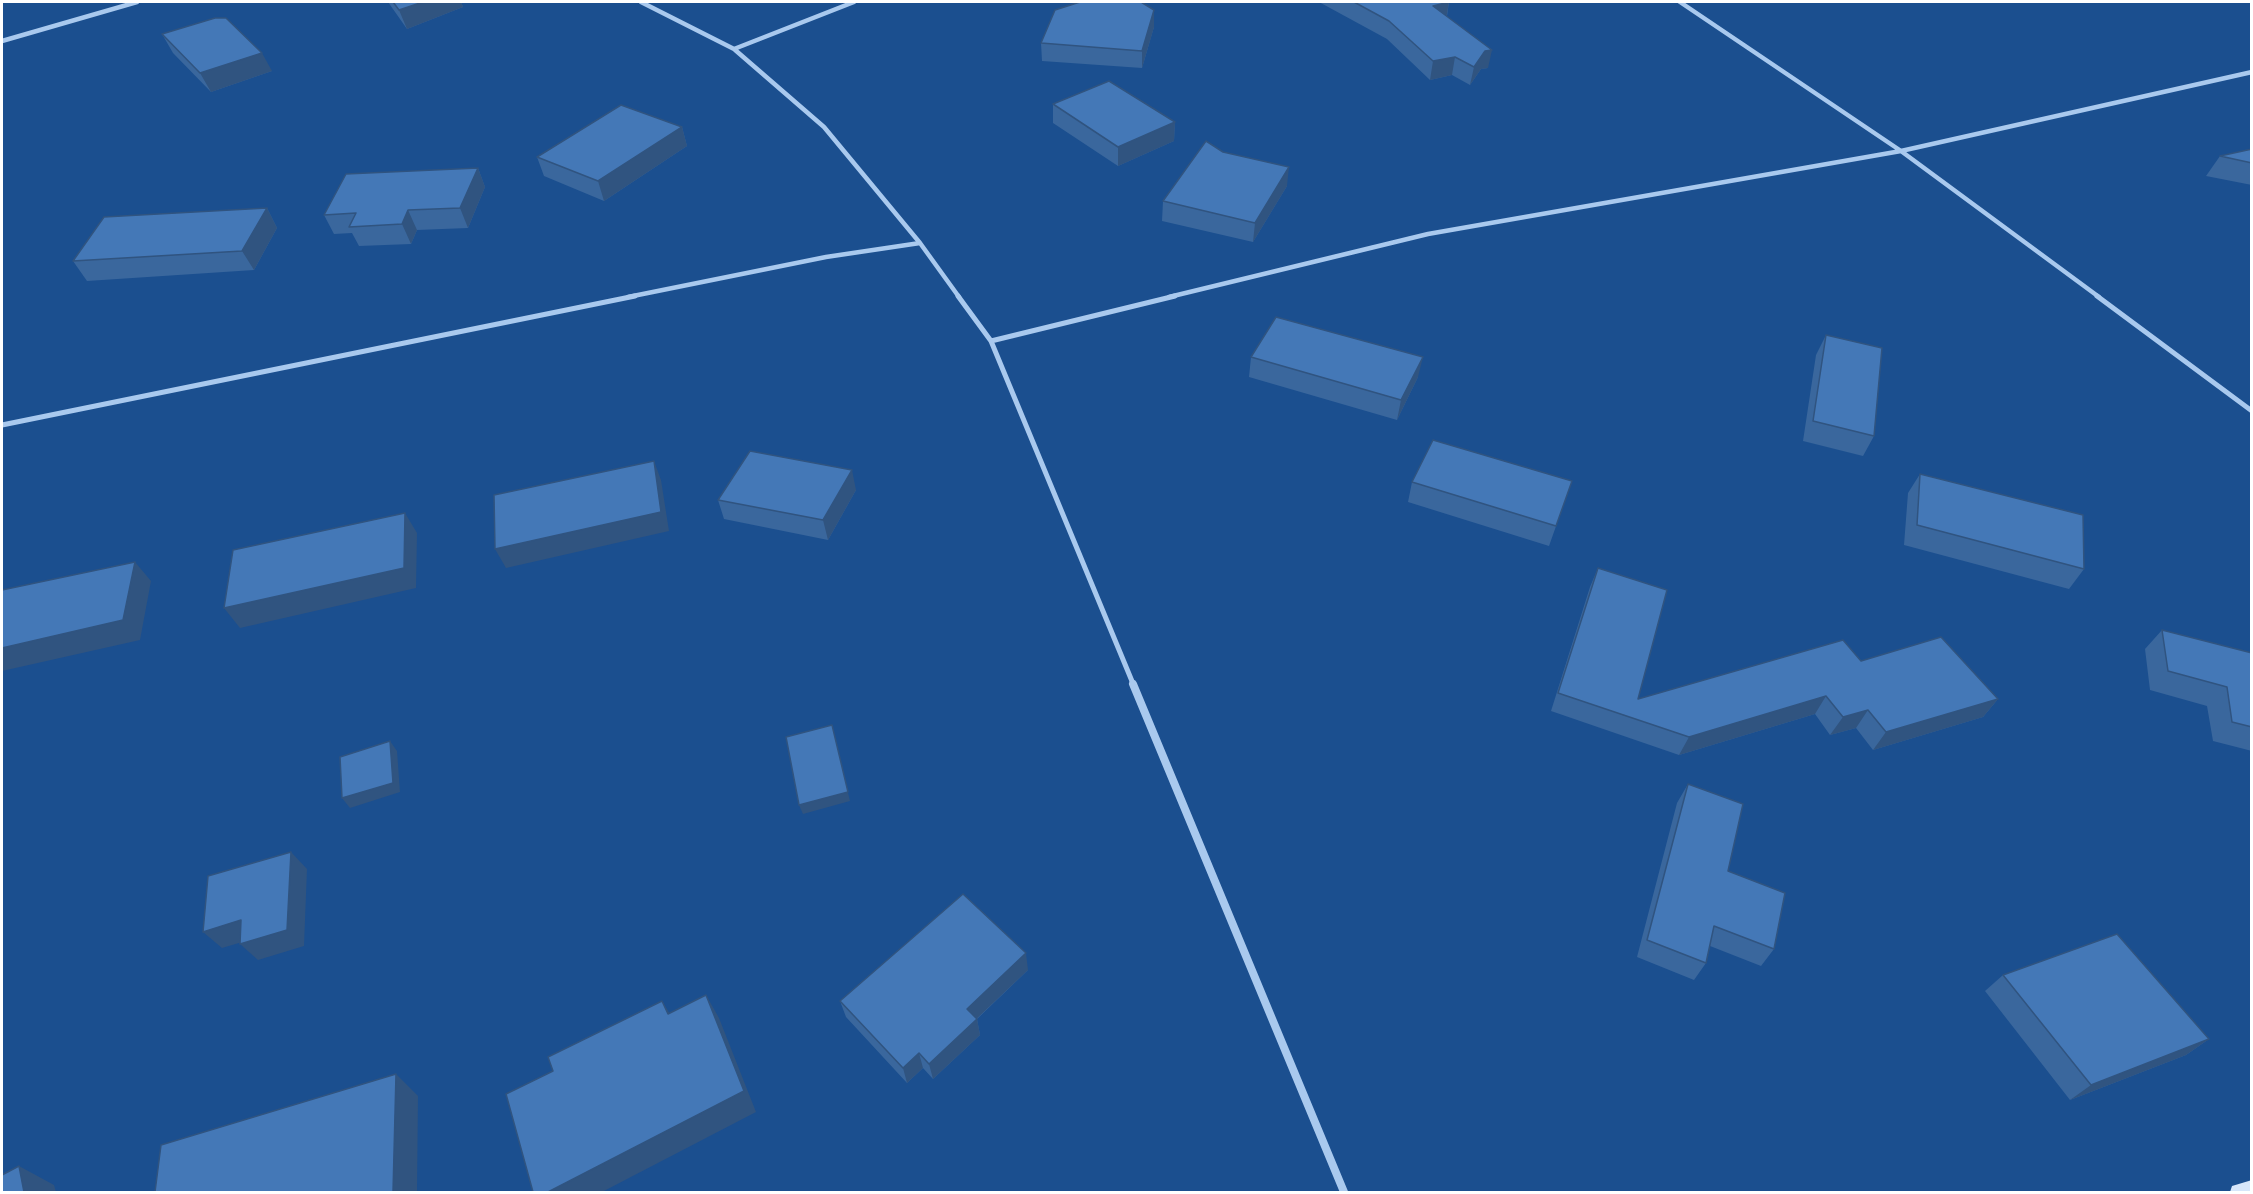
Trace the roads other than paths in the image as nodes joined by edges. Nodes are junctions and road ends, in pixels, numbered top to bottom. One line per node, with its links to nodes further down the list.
1 (137, 2): 5 (street)
2 (641, 2): 6 (street)
3 (854, 2): 6 (street)
4 (1680, 2): 8 (street)
5 (2, 41)
6 (734, 49): 9 (street)
7 (2252, 72): 8 (street)
8 (1901, 151): 10 (street); 11 (street)
9 (920, 243): 10 (street); 12 (street)
10 (991, 341): 14 (street)
11 (2252, 411)
12 (2, 425)
13 (2252, 1188): 15 (street)
14 (1344, 1192)
15 (2238, 1192)

